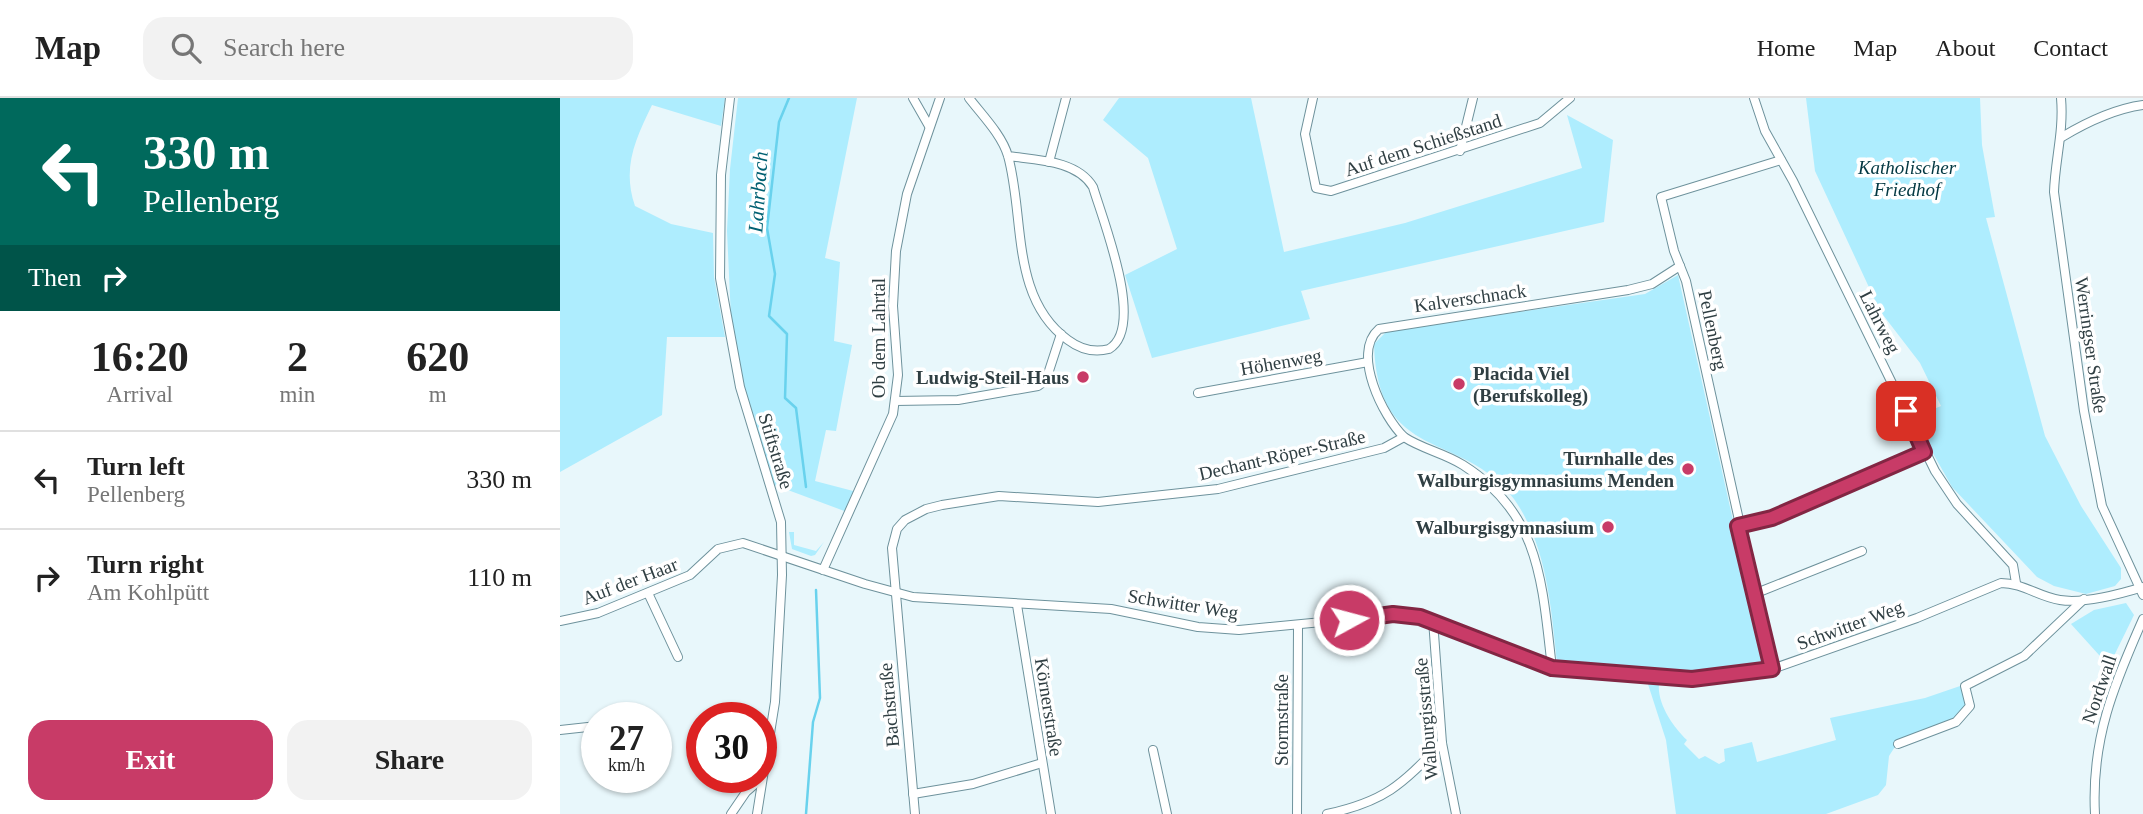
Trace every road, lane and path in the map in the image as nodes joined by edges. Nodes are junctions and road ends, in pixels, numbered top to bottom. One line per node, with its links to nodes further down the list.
1 (730, 98): 27 (street, Stiftstraße)
2 (913, 98): 12 (street)
3 (940, 98): 12 (street, Ob dem Lahrtal)
4 (970, 98): 15 (street)
5 (1066, 98): 17 (street)
6 (1313, 98): 14 (street, Auf dem Schießstand)
7 (1473, 98): 14 (street)
8 (1570, 98): 14 (street, Auf dem Schießstand)
9 (1754, 98): 16 (street, Lahrweg)
10 (2061, 98): 13 (street, Werringser Straße)
11 (2143, 105): 13 (street)
12 (929, 126): 22 (street, Ob dem Lahrtal)
13 (2062, 137): 30 (street, Werringser Straße)
14 (1460, 150)
15 (1008, 156): 17 (street); 19 (street)
16 (1781, 160): 18 (street, Pellenberg); 24 (street, Lahrweg)
17 (1049, 162): 19 (street)
18 (1680, 266): 20 (street, Kalverschnack); 25 (street, Pellenberg)
19 (1061, 334): 22 (street)
20 (1368, 362): 21 (street, Höhenweg); 23 (street)
21 (1198, 393)
22 (895, 401): 28 (street, Ob dem Lahrtal)
23 (1404, 437): 32 (street, Dechant-Röper-Straße); 41 (street)
24 (1924, 452): 25 (street); 29 (street, Lahrweg)
25 (1738, 526): 33 (street, Pellenberg)
26 (1862, 551): 33 (street)
27 (782, 555): 28 (street, Schwitter Weg); 31 (street, Auf der Haar); 43 (street, Stiftstraße)
28 (823, 570): 32 (street, Schwitter Weg)
29 (2016, 583): 34 (street); 42 (street, Schwitter Weg)
30 (2143, 590): 34 (street)
31 (648, 593): 37 (street, Auf der Haar); 40 (street)
32 (894, 593): 35 (street, Schwitter Weg); 52 (street, Bachstraße)
33 (1754, 594): 42 (street, Pellenberg)
34 (2084, 599): 47 (street)
35 (1017, 605): 39 (street, Schwitter Weg); 49 (street, Körnerstraße)
36 (2143, 619): 61 (street, Nordwall)
37 (560, 621)
38 (1433, 621): 39 (street, Schwitter Weg); 41 (street, Schwitter Weg); 46 (street, Walburgisstraße)
39 (1298, 627): 58 (street, Stormstraße)
40 (678, 657)
41 (1552, 668): 42 (street, Schwitter Weg)
42 (1772, 669)
43 (775, 702)
44 (581, 728): 45 (street)
45 (560, 730)
46 (1442, 743): 59 (street); 60 (street, Walburgisstraße)
47 (1898, 744)
48 (1153, 750): 57 (street)
49 (1042, 763): 52 (street); 56 (street, Körnerstraße)
50 (745, 793): 53 (street)
51 (760, 793): 54 (street, Stiftstraße)
52 (913, 793): 55 (street, Bachstraße)
53 (731, 814)
54 (757, 814)
55 (915, 814)
56 (1051, 814)
57 (1167, 814)
58 (1297, 814)
59 (1327, 814)
60 (1456, 814)
61 (2095, 814)

